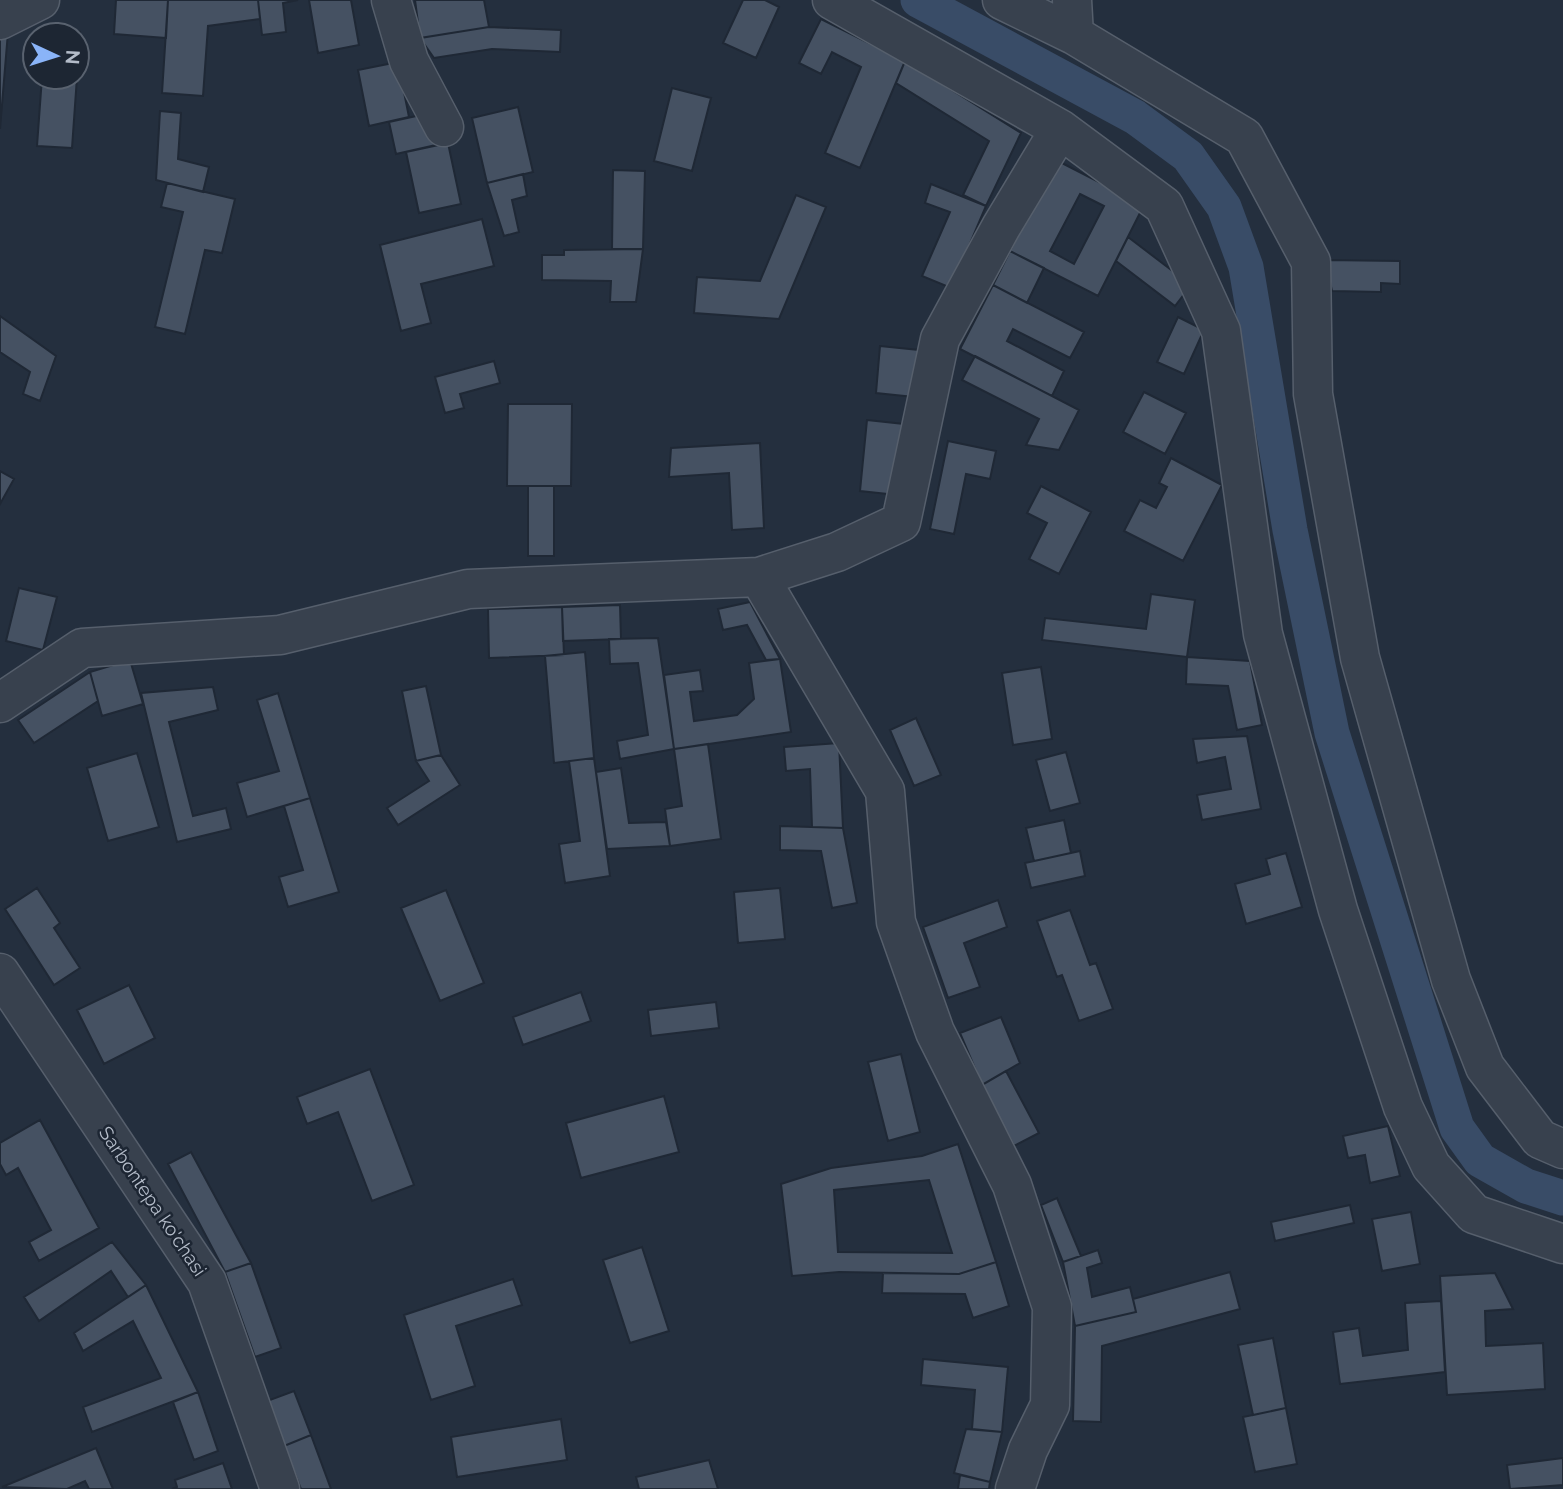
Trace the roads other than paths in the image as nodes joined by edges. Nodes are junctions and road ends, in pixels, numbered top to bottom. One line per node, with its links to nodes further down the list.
1 (40, 0): 6 (street)
2 (391, 0): 7 (street)
3 (832, 0): 8 (street)
4 (1002, 0): 5 (street)
5 (1073, 18): 12 (street)
6 (0, 20)
7 (444, 127)
8 (1060, 129): 9 (street); 13 (street)
9 (759, 577): 10 (street); 15 (street)
10 (0, 703)
11 (0, 973): 14 (street, Sarbontepa ko'chasi)
12 (1563, 1149)
13 (1563, 1244)
14 (280, 1489)
15 (1015, 1489)

